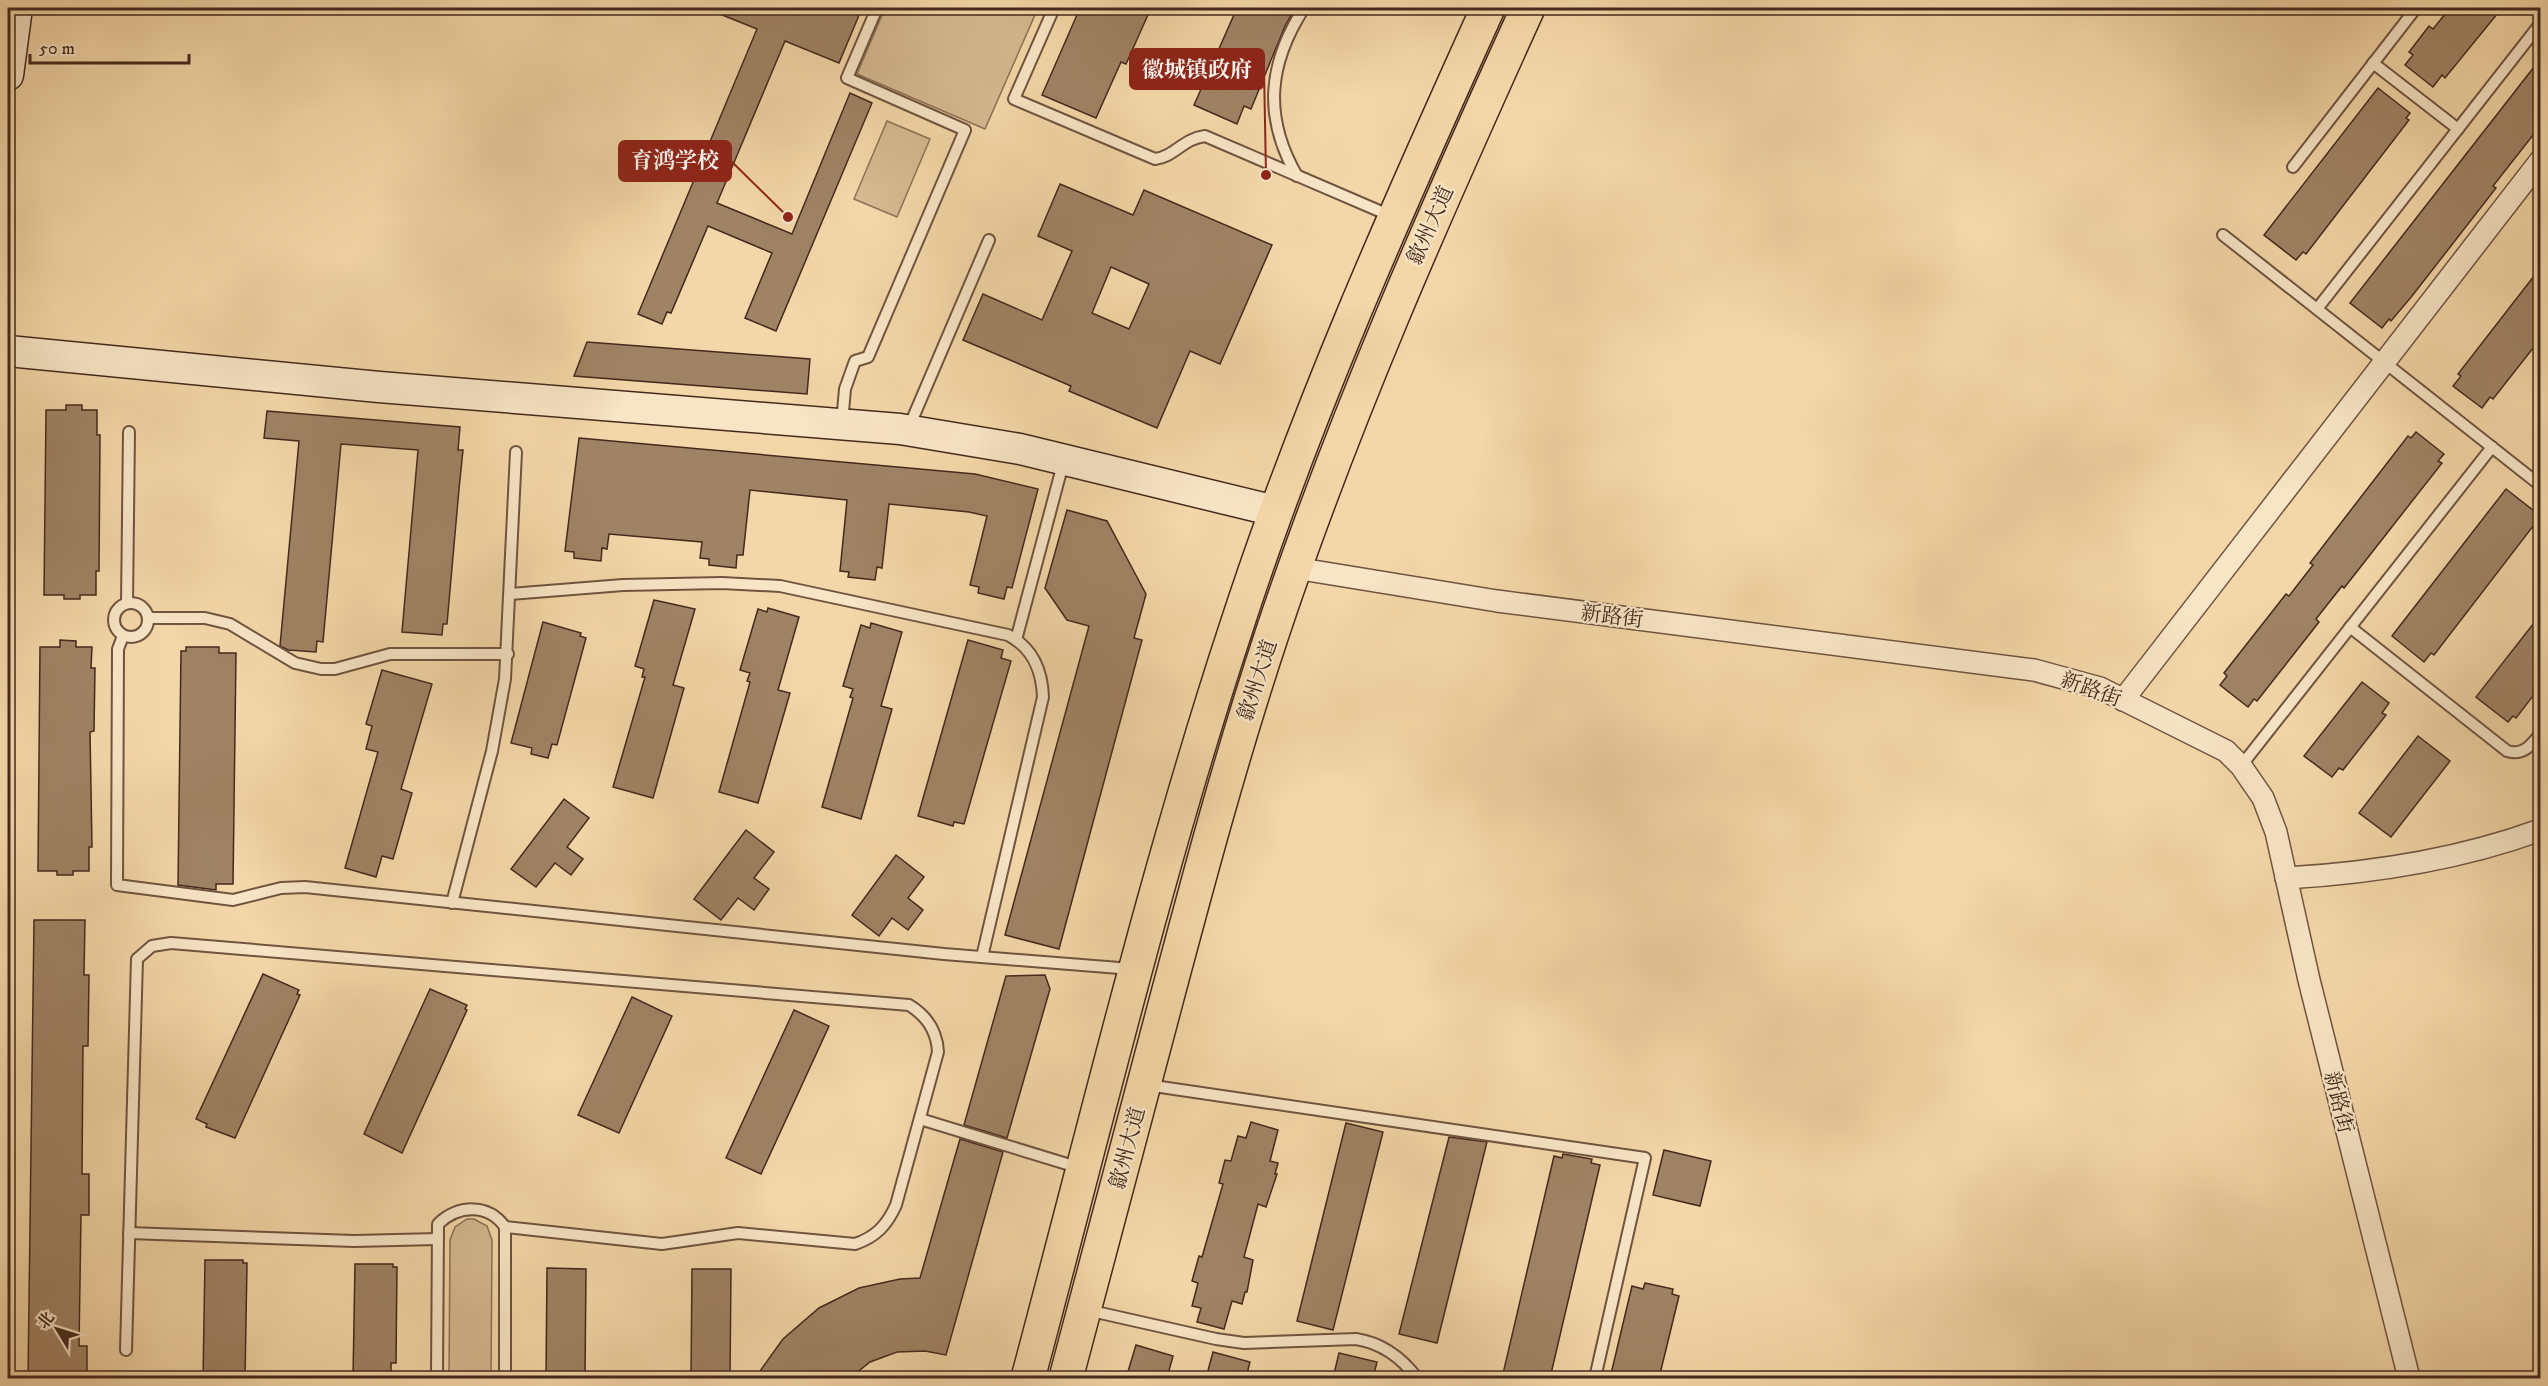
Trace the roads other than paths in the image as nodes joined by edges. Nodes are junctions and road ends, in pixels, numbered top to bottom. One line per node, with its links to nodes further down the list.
1 (17, 8): 10 (street)
2 (877, 8): 22 (lane)
3 (1054, 8): 14 (lane)
4 (1304, 8): 14 (lane)
5 (1488, 8): 16 (highway, 歙州大道)
6 (1528, 8): 30 (highway, 歙州大道)
7 (2416, 8): 9 (lane)
8 (2541, 24): 11 (lane)
9 (2373, 63): 11 (lane); 13 (lane)
10 (8, 75)
11 (2458, 129): 19 (lane)
12 (2541, 161): 15 (street)
13 (2293, 167)
14 (1297, 176): 16 (lane)
15 (2534, 183): 21 (street)
16 (1394, 217): 29 (highway, 歙州大道)
17 (2223, 235): 19 (lane)
18 (989, 240): 23 (lane)
19 (2317, 309): 21 (lane)
20 (8, 351): 22 (street)
21 (2385, 362): 25 (lane); 38 (street)
22 (842, 424): 23 (street)
23 (907, 430): 27 (street)
24 (129, 432): 32 (lane)
25 (2492, 447): 28 (lane); 34 (lane)
26 (516, 452): 31 (lane)
27 (1064, 458): 29 (street); 36 (lane)
28 (2541, 485)
29 (1275, 511): 45 (highway, 歙州大道)
30 (1294, 568): 38 (street, 新路街); 46 (highway, 歙州大道)
31 (510, 594): 36 (lane); 37 (lane)
32 (127, 603): 33 (lane); 35 (lane)
33 (148, 618): 35 (lane); 37 (lane)
34 (2350, 627): 39 (lane); 40 (lane)
35 (123, 636): 43 (lane)
36 (1016, 640): 44 (lane)
37 (508, 654): 43 (lane)
38 (2124, 700): 40 (street, 新路街)
39 (2541, 734)
40 (2241, 765): 42 (street, 新路街)
41 (2541, 830): 42 (street)
42 (2286, 878): 60 (street, 新路街)
43 (452, 903): 44 (lane)
44 (982, 957): 45 (lane)
45 (1137, 970): 48 (highway, 歙州大道)
46 (1144, 1084): 52 (highway, 歙州大道); 59 (lane)
47 (920, 1119): 48 (lane); 49 (lane); 50 (lane)
48 (1084, 1169): 56 (highway, 歙州大道)
49 (506, 1227): 51 (lane); 55 (lane)
50 (129, 1233): 51 (lane); 53 (lane)
51 (438, 1239): 54 (lane)
52 (1084, 1310): 57 (highway, 歙州大道); 58 (lane)
53 (126, 1350)
54 (437, 1378)
55 (505, 1378)
56 (1028, 1378)
57 (1066, 1378)
58 (1417, 1378)
59 (1595, 1378)
60 (2409, 1378)

